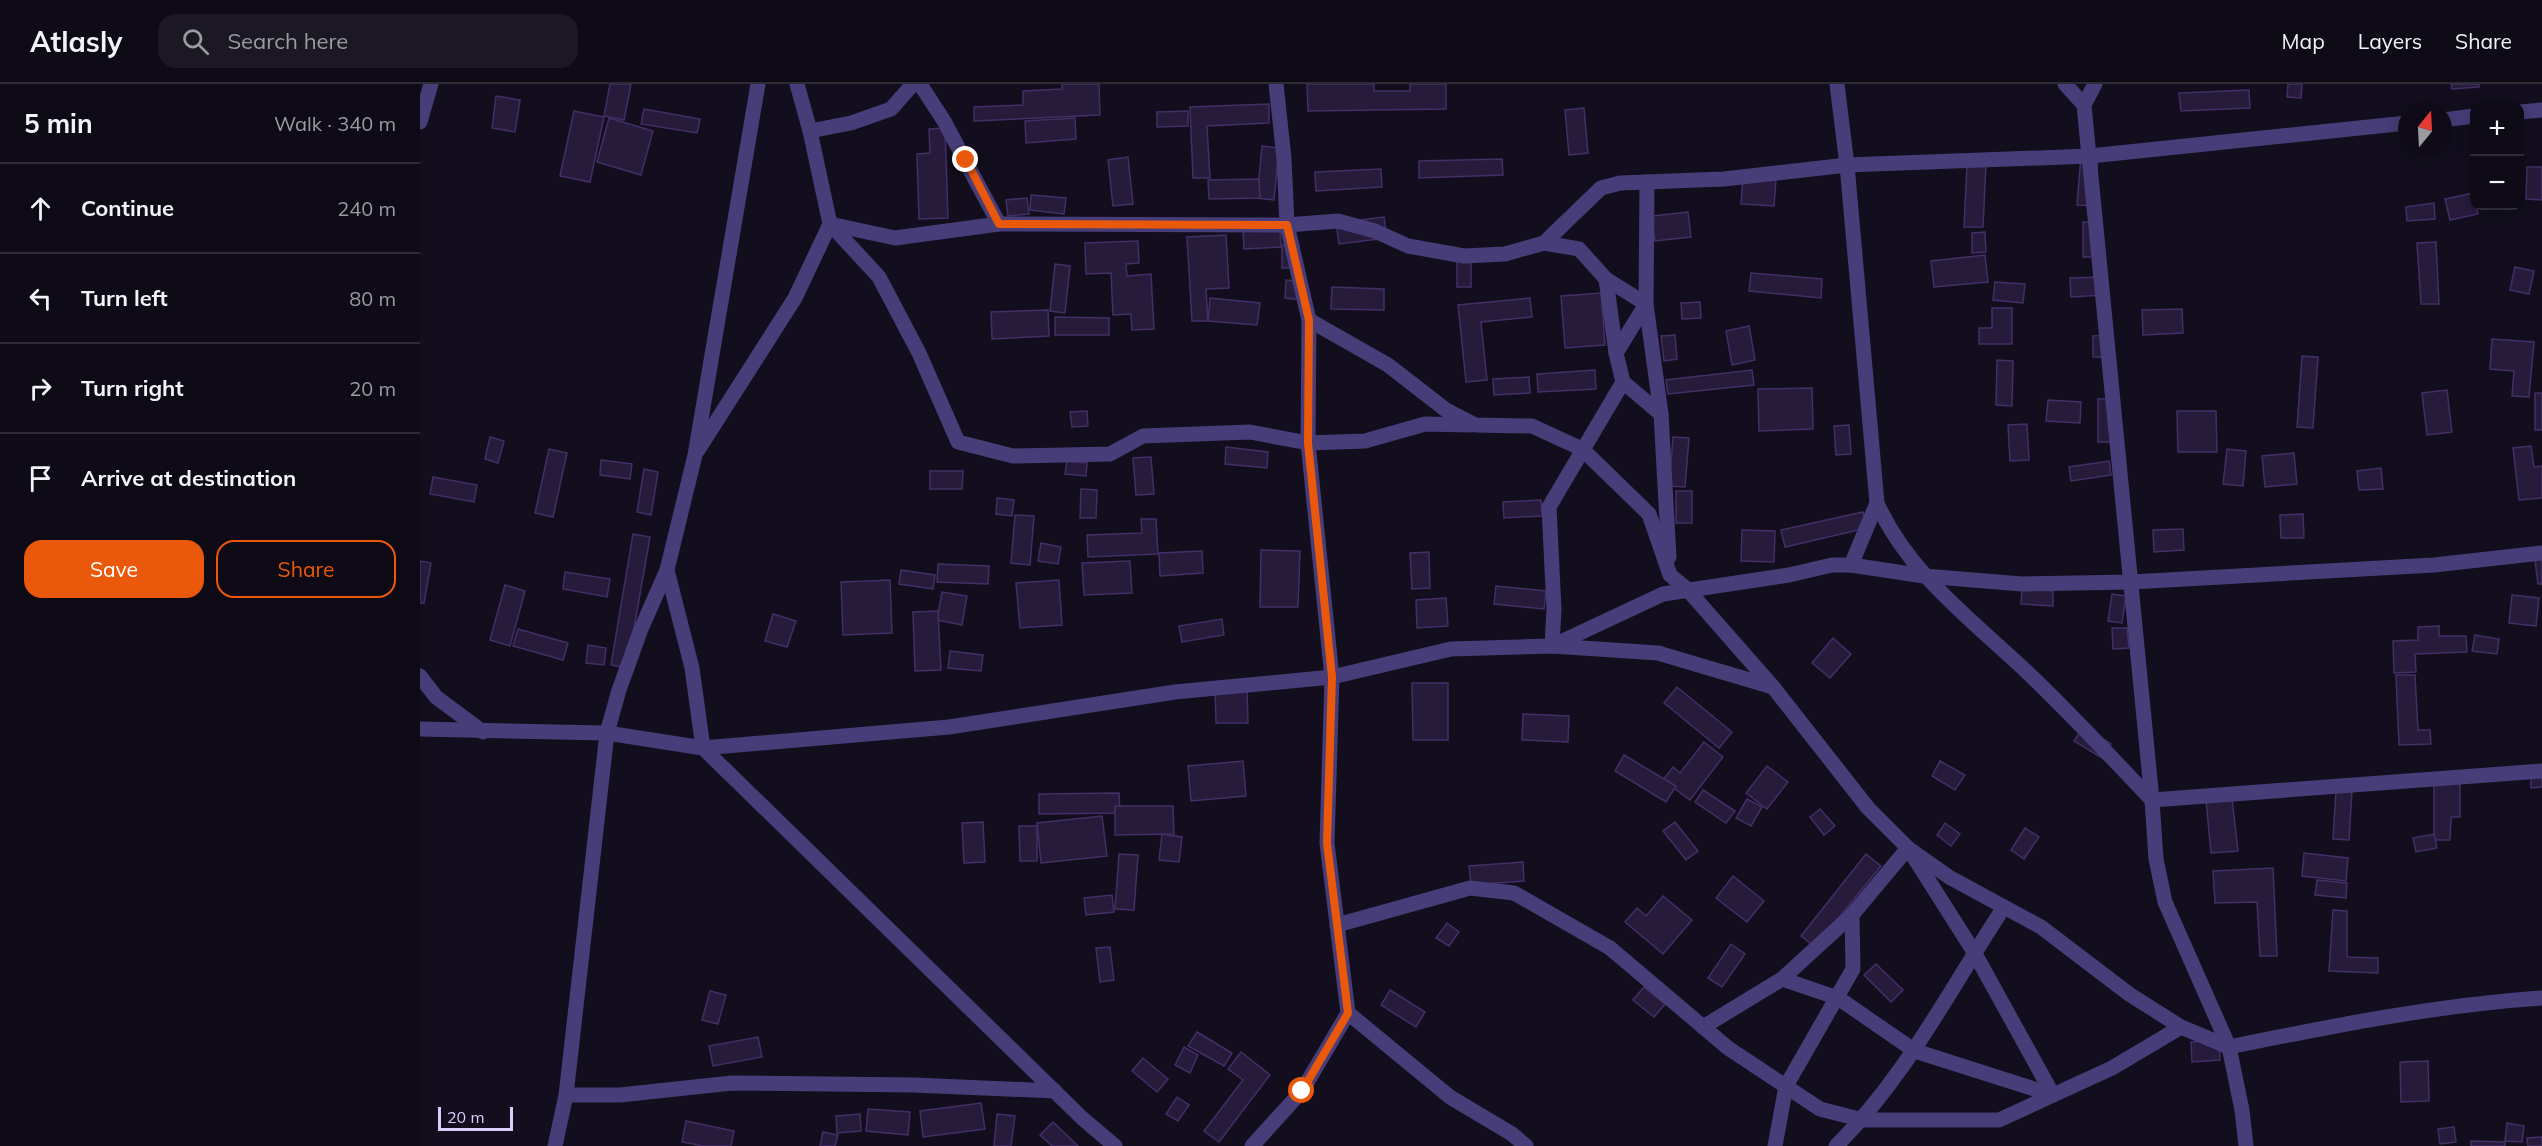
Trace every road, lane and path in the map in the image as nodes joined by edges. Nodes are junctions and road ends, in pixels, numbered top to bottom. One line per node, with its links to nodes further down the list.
1 (431, 84): 15 (street)
2 (758, 84): 34 (street)
3 (797, 84): 17 (street)
4 (913, 84): 17 (street)
5 (920, 84): 22 (street)
6 (1276, 84): 23 (street)
7 (1837, 84): 19 (street)
8 (2066, 84): 10 (street)
9 (2095, 84): 10 (street)
10 (2084, 105): 18 (street)
11 (2542, 110): 12 (street)
12 (2524, 112)
13 (2470, 117): 14 (street)
14 (2452, 119)
15 (420, 120)
16 (2398, 124): 18 (street)
17 (810, 131): 21 (street)
18 (2090, 156): 19 (street); 41 (street)
19 (1847, 165): 20 (street); 35 (street)
20 (1647, 182): 24 (street); 26 (street)
21 (830, 224): 22 (street); 32 (street); 34 (street)
22 (999, 224): 23 (street)
23 (1287, 225): 24 (street); 27 (street)
24 (1544, 243): 25 (street)
25 (1606, 279): 26 (street); 28 (street)
26 (1646, 304): 28 (street); 30 (street)
27 (1309, 320): 31 (street); 32 (street)
28 (1616, 353): 29 (street)
29 (1623, 382): 30 (street); 33 (street)
30 (1661, 414): 39 (street)
31 (1475, 425): 32 (street); 33 (street)
32 (1308, 443): 45 (street)
33 (1582, 449): 39 (street); 43 (street)
34 (694, 455): 38 (street)
35 (1877, 503): 37 (street); 40 (street)
36 (2542, 553): 41 (street)
37 (1851, 565): 40 (street); 42 (street)
38 (668, 570): 49 (street); 50 (street)
39 (1670, 574): 42 (street)
40 (1924, 576): 41 (street); 52 (street)
41 (2131, 582): 52 (street)
42 (1686, 589): 43 (street); 46 (street)
43 (1552, 646): 45 (street); 46 (street)
44 (420, 676): 48 (street)
45 (1332, 677): 50 (street); 56 (street)
46 (1773, 687): 53 (street)
47 (420, 729): 48 (street)
48 (483, 732): 49 (street)
49 (607, 733): 50 (street); 68 (street)
50 (703, 748): 67 (street)
51 (2542, 771): 52 (street)
52 (2152, 800): 64 (street)
53 (1908, 848): 54 (street); 55 (street); 57 (street)
54 (2004, 907): 57 (street); 63 (street)
55 (1852, 915): 58 (street); 59 (street)
56 (1337, 926): 61 (street); 62 (street)
57 (1974, 952): 65 (street); 69 (street)
58 (1782, 979): 59 (street); 62 (street)
59 (1838, 998): 65 (street); 66 (street)
60 (2542, 998): 64 (street)
61 (1348, 1013): 73 (street); 74 (street)
62 (1703, 1027): 66 (street)
63 (2181, 1027): 64 (street); 69 (street)
64 (2229, 1047): 77 (street)
65 (1915, 1051): 69 (street); 70 (street)
66 (1786, 1086): 70 (street); 75 (street)
67 (1055, 1091): 68 (street); 72 (street)
68 (566, 1095): 71 (street)
69 (2053, 1095): 70 (street)
70 (1863, 1120): 76 (street)
71 (555, 1146)
72 (1115, 1146)
73 (1252, 1146)
74 (1526, 1146)
75 (1774, 1146)
76 (1836, 1146)
77 (2246, 1146)

